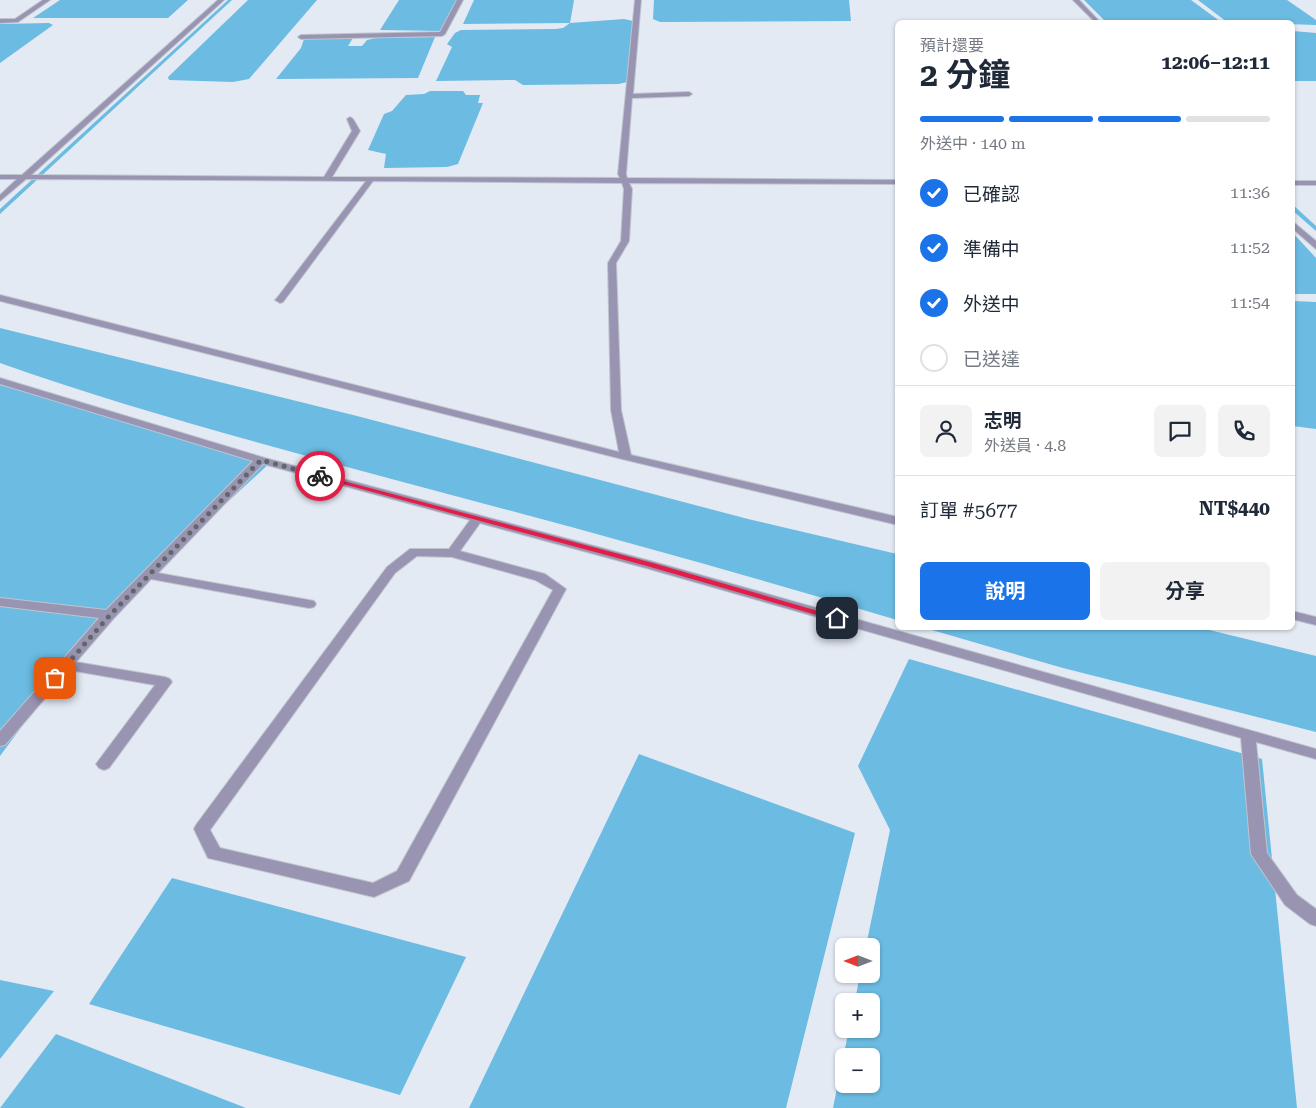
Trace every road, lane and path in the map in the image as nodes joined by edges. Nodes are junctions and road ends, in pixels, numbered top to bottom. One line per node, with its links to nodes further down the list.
1 (47, 0): 7 (lane)
2 (221, 0): 13 (lane)
3 (460, 0): 8 (lane)
4 (638, 0): 10 (lane)
5 (1076, 0): 6 (lane)
6 (1096, 20)
7 (0, 21)
8 (300, 37)
9 (689, 94): 10 (lane)
10 (631, 96): 16 (lane)
11 (350, 119): 14 (lane)
12 (0, 177): 13 (lane)
13 (25, 177): 14 (lane); 20 (lane)
14 (327, 178): 15 (lane)
15 (372, 178): 16 (lane); 24 (lane)
16 (627, 181): 17 (lane); 26 (lane)
17 (895, 182)
18 (1295, 183): 19 (lane)
19 (1316, 183)
20 (0, 199)
21 (1295, 226): 22 (lane)
22 (1316, 246)
23 (0, 298): 26 (lane)
24 (280, 300)
25 (0, 381): 27 (lane)
26 (626, 457): 29 (lane)
27 (261, 460): 28 (lane); 31 (lane)
28 (477, 518): 30 (lane); 38 (lane)
29 (895, 520)
30 (453, 553): 30 (lane)
31 (148, 575): 33 (lane); 34 (lane)
32 (0, 602): 34 (lane)
33 (309, 604)
34 (110, 615): 37 (lane)
35 (1295, 616): 36 (lane)
36 (1316, 621)
37 (66, 665): 39 (lane); 41 (lane)
38 (1248, 735): 40 (lane); 42 (lane)
39 (0, 741)
40 (1316, 754)
41 (104, 764)
42 (1316, 920)

